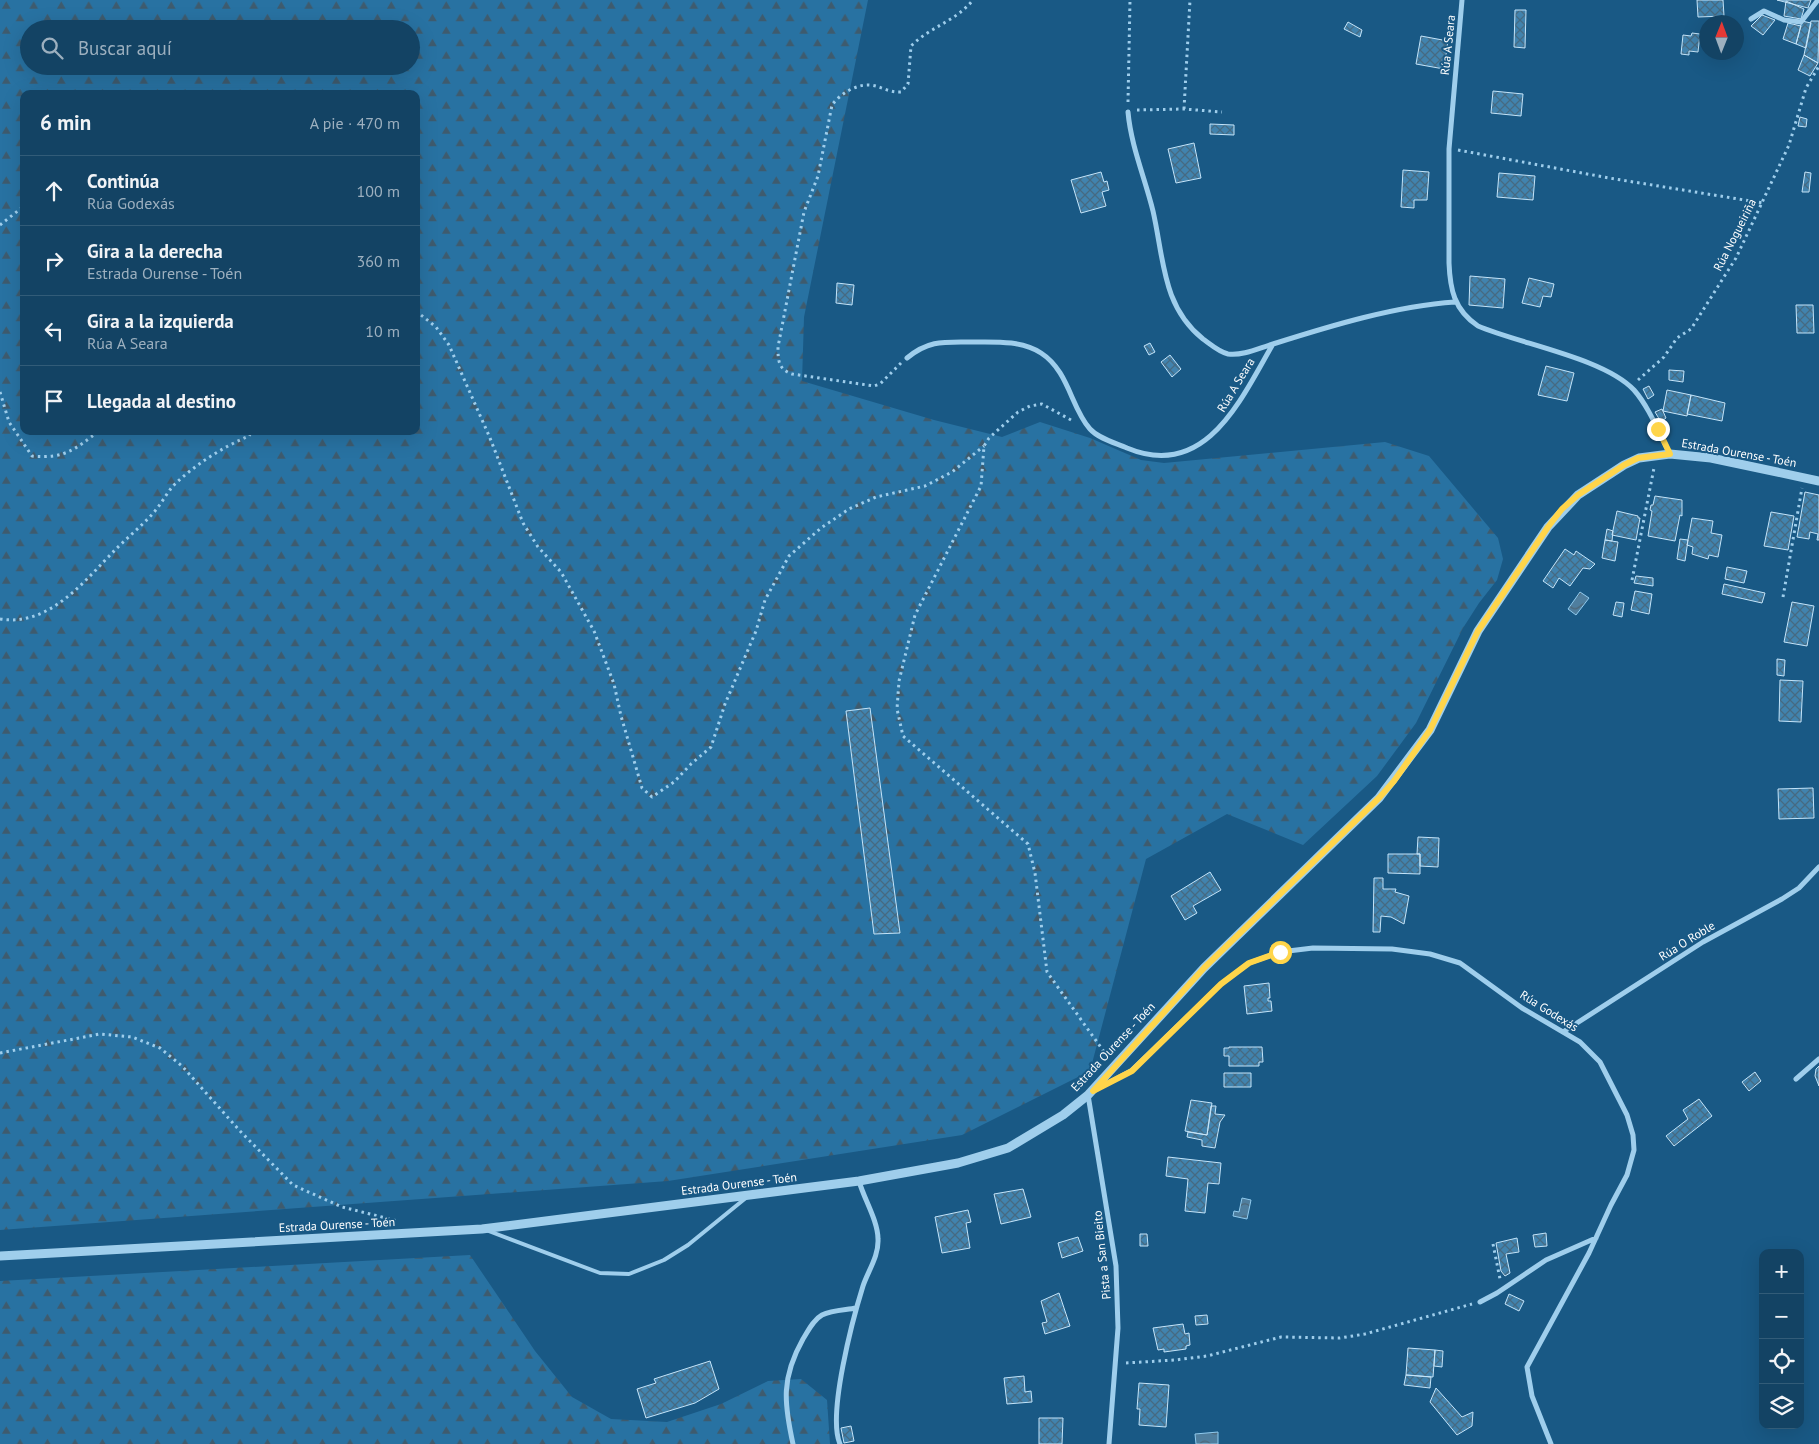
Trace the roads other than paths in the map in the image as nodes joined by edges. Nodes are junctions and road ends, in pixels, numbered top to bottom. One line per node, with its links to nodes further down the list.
1 (1462, 0): 5 (street, Rúa A Seara)
2 (1817, 4): 3 (street)
3 (1751, 19)
4 (1128, 112): 6 (street)
5 (1455, 302): 6 (street); 8 (street, Rúa A Seara)
6 (1272, 344): 7 (street, Rúa A Seara)
7 (907, 358)
8 (1670, 454): 9 (street, Estrada Ourense - Toén); 14 (street, Estrada Ourense - Toén)
9 (1819, 481)
10 (1819, 867): 11 (street, Rúa O Roble)
11 (1563, 1032): 14 (street, Rúa Godexás); 18 (street, Rúa Godexás)
12 (1819, 1059): 13 (street)
13 (1796, 1079)
14 (1090, 1093): 15 (street, Estrada Ourense - Toén); 24 (street, Pista a San Bieito)
15 (859, 1181): 16 (street, Estrada Ourense - Toén); 21 (street)
16 (749, 1195): 17 (street, Estrada Ourense - Toén); 17 (lane)
17 (482, 1229): 19 (street, Estrada Ourense - Toén)
18 (1596, 1237): 20 (street); 25 (street, Rúa Godexás)
19 (0, 1256)
20 (1480, 1302)
21 (856, 1308): 22 (street); 23 (street)
22 (794, 1444)
23 (840, 1444)
24 (1109, 1444)
25 (1551, 1444)

